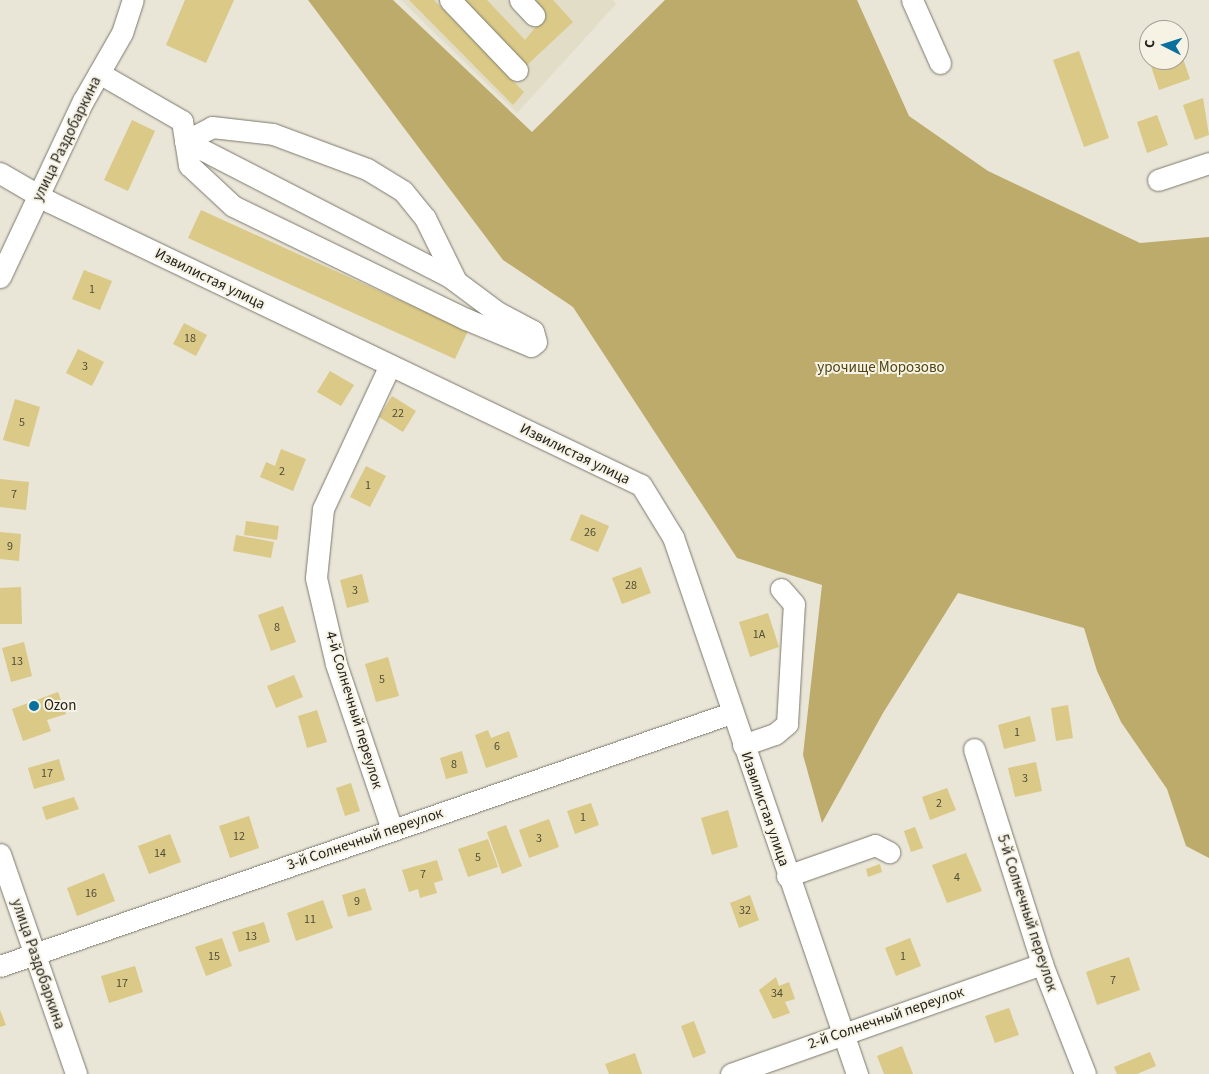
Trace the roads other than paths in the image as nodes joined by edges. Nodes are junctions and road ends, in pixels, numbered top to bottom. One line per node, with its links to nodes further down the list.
1 (133, 0): 6 (street, улица Раздобаркина)
2 (450, 0): 5 (street)
3 (912, 0): 4 (street)
4 (940, 63)
5 (517, 70)
6 (99, 72): 7 (street); 11 (street, улица Раздобаркина)
7 (185, 141): 13 (street); 13 (street); 13 (street)
8 (1209, 163): 10 (street)
9 (0, 173): 11 (street, Извилистая улица)
10 (1158, 180)
11 (40, 193): 12 (street, улица Раздобаркина); 14 (street, Извилистая улица)
12 (0, 278)
13 (456, 281)
14 (390, 365): 16 (street, Извилистая улица); 19 (street, 4-й Солнечный переулок)
15 (781, 589): 17 (street)
16 (731, 713): 17 (street, Извилистая улица); 19 (street, 3-й Солнечный переулок)
17 (743, 745): 22 (street, Извилистая улица)
18 (974, 749): 24 (street, 5-й Солнечный переулок)
19 (392, 829): 23 (street, 3-й Солнечный переулок)
20 (889, 852): 22 (street)
21 (0, 854): 23 (street, улица Раздобаркина)
22 (788, 876): 26 (street, Извилистая улица)
23 (34, 954): 25 (street, 3-й Солнечный переулок); 27 (street, улица Раздобаркина)
24 (1042, 964): 26 (street, 2-й Солнечный переулок); 30 (street, 5-й Солнечный переулок)
25 (0, 966)
26 (842, 1034): 28 (street, 2-й Солнечный переулок); 29 (street, Извилистая улица)
27 (76, 1074)
28 (731, 1074)
29 (857, 1074)
30 (1085, 1074)

